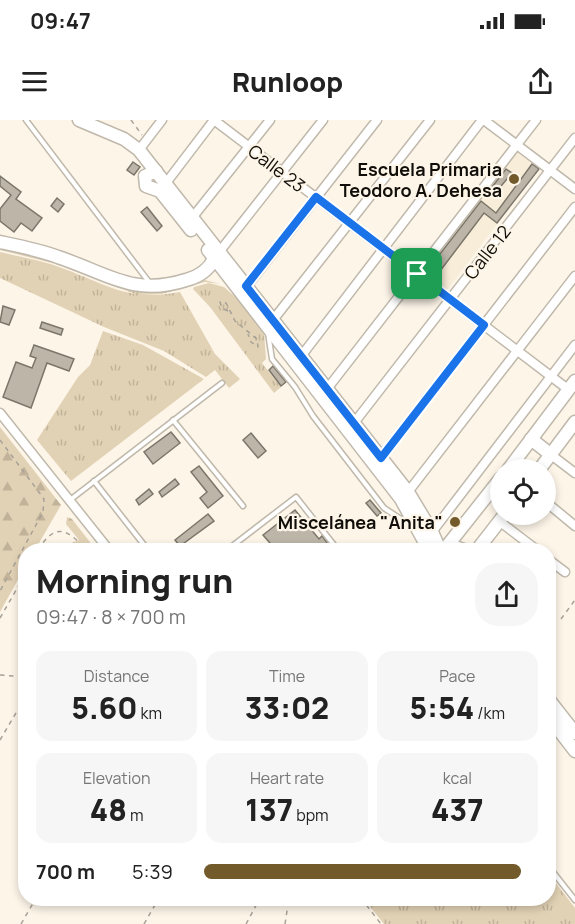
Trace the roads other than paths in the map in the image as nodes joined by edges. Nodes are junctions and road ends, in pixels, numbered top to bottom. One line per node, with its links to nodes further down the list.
1 (26, 120): 27 (lane)
2 (80, 120): 12 (main road)
3 (162, 120): 12 (street)
4 (214, 120): 14 (street, Calle 23); 18 (street)
5 (270, 120): 14 (street)
6 (323, 120): 17 (street)
7 (377, 120): 20 (street)
8 (430, 120): 23 (street)
9 (483, 120): 13 (street); 25 (street)
10 (536, 120): 13 (street)
11 (575, 138): 15 (street, Calle 12)
12 (143, 145): 16 (main road)
13 (517, 145): 15 (street); 28 (street)
14 (249, 147): 17 (street, Calle 23); 22 (street)
15 (550, 170): 19 (street); 35 (street, Calle 12)
16 (156, 171): 18 (main road); 26 (main road)
17 (283, 172): 20 (street, Calle 23); 26 (street)
18 (165, 183): 22 (main road)
19 (575, 189)
20 (316, 197): 23 (street, Calle 23); 33 (street)
21 (575, 207): 37 (street)
22 (192, 218): 26 (main road)
23 (350, 223): 25 (street, Calle 23); 36 (street)
24 (0, 242): 31 (main road)
25 (383, 248): 28 (street, Calle 23); 40 (street)
26 (217, 256): 30 (main road); 32 (main road); 33 (main road)
27 (141, 271): 31 (lane); 34 (lane)
28 (417, 274): 35 (street, Calle 23); 44 (street)
29 (575, 276): 39 (street)
30 (197, 277): 32 (main road); 34 (main road)
31 (133, 279): 34 (main road)
32 (232, 284): 36 (main road)
33 (246, 286): 36 (main road)
34 (153, 287)
35 (450, 299): 37 (street, Calle 23); 48 (street, Calle 12)
36 (271, 324): 40 (main road); 64 (main road); 64 (lane)
37 (484, 325): 39 (street, Calle 23); 51 (street)
38 (575, 345): 41 (street)
39 (517, 350): 41 (street, Calle 23); 56 (street)
40 (302, 355): 44 (main road)
41 (551, 376): 43 (street, Calle 23); 64 (street)
42 (222, 383): 46 (lane)
43 (573, 388): 49 (main road)
44 (327, 389): 48 (main road)
45 (0, 413): 58 (street)
46 (173, 420): 55 (lane); 59 (lane)
47 (575, 422): 50 (main road)
48 (354, 423): 51 (main road)
49 (531, 439): 50 (main road); 52 (main road)
50 (550, 454): 53 (main road); 54 (street)
51 (381, 458): 56 (main road)
52 (516, 459)
53 (547, 459)
54 (575, 473)
55 (94, 481): 58 (lane); 66 (lane)
56 (408, 492): 64 (main road)
57 (490, 492): 71 (main road)
58 (69, 501): 65 (street)
59 (243, 506)
60 (556, 510): 63 (street)
61 (497, 525): 72 (main road)
62 (510, 525): 73 (street)
63 (575, 526)
64 (427, 532): 69 (main road); 70 (main road)
65 (103, 543)
66 (142, 543)
67 (236, 543): 68 (lane)
68 (332, 543)
69 (428, 543)
70 (438, 543)
71 (449, 543)
72 (482, 543)
73 (529, 543)
74 (556, 565): 75 (street)
75 (565, 572)
76 (556, 709): 78 (main road)
77 (556, 726): 79 (main road)
78 (575, 733)
79 (575, 751)
80 (556, 876): 81 (lane)
81 (575, 900)

